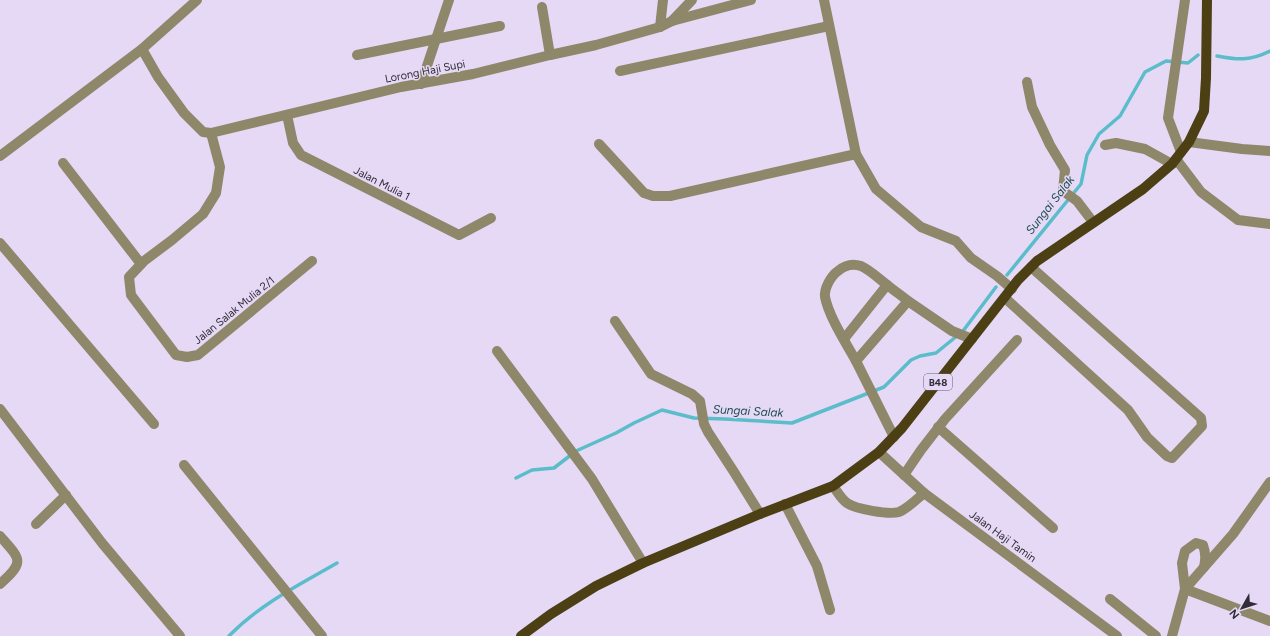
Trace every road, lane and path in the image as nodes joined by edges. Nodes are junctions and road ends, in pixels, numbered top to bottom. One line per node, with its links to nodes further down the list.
1 (197, 0): 15 (street)
2 (448, 0): 14 (street)
3 (663, 0): 13 (street)
4 (692, 0): 10 (street)
5 (751, 0): 10 (street, Lorong Haji Supi)
6 (824, 0): 12 (street)
7 (1185, 0): 29 (street)
8 (1207, 0): 23 (main road, B48)
9 (542, 7): 17 (street)
10 (672, 21): 13 (street, Lorong Haji Supi)
11 (500, 26): 14 (street)
12 (830, 26): 18 (street); 27 (street)
13 (660, 27): 17 (street, Lorong Haji Supi)
14 (436, 39): 16 (street); 20 (street)
15 (142, 49): 22 (street); 28 (street)
16 (357, 55)
17 (550, 55): 20 (street, Lorong Haji Supi)
18 (620, 71)
19 (1027, 82): 32 (street)
20 (421, 84): 21 (street, Lorong Haji Supi)
21 (287, 114): 22 (street, Lorong Haji Supi); 31 (street, Jalan Mulia 1)
22 (211, 133): 36 (street, Jalan Salak Mulia 2/1)
23 (1189, 142): 26 (street); 29 (main road, B48)
24 (599, 144): 27 (street)
25 (1105, 145): 29 (street)
26 (1270, 151)
27 (856, 154): 39 (street)
28 (0, 156)
29 (1176, 158): 32 (main road, B48); 33 (street)
30 (63, 163): 36 (street)
31 (491, 218)
32 (1093, 222): 37 (main road, B48)
33 (1270, 224)
34 (0, 243): 49 (street)
35 (312, 261): 36 (street, Jalan Salak Mulia 2/1)
36 (141, 264)
37 (1031, 267): 39 (main road, B48); 40 (street)
38 (887, 285): 41 (street); 44 (street); 44 (street)
39 (1012, 289): 40 (main road, B48)
40 (1005, 298): 43 (main road, B48)
41 (908, 301): 43 (street); 47 (street)
42 (615, 321): 60 (street)
43 (969, 338): 51 (main road, B48)
44 (844, 339): 47 (street)
45 (1017, 340): 50 (street)
46 (497, 351): 64 (street)
47 (856, 361): 51 (street)
48 (0, 409): 58 (street)
49 (154, 424)
50 (938, 427): 54 (street); 62 (street)
51 (894, 437): 52 (main road, B48)
52 (879, 452): 54 (street, Jalan Haji Tamin); 56 (main road, B48)
53 (184, 465): 72 (street)
54 (904, 475): 57 (street, Jalan Haji Tamin)
55 (1270, 482): 65 (street)
56 (833, 486): 57 (street); 59 (main road, B48)
57 (924, 494): 74 (street, Jalan Haji Tamin)
58 (66, 495): 61 (street); 71 (street)
59 (785, 504): 60 (main road, B48); 69 (street)
60 (760, 514): 64 (main road, B48)
61 (36, 524)
62 (1053, 528)
63 (0, 536): 66 (street)
64 (643, 563): 73 (main road, B48)
65 (1204, 567): 67 (street); 67 (street)
66 (0, 584)
67 (1185, 589): 70 (street); 76 (street)
68 (1110, 599): 75 (street)
69 (830, 610)
70 (1270, 621)
71 (180, 636)
72 (322, 636)
73 (521, 636)
74 (1117, 636)
75 (1156, 636)
76 (1172, 636)

